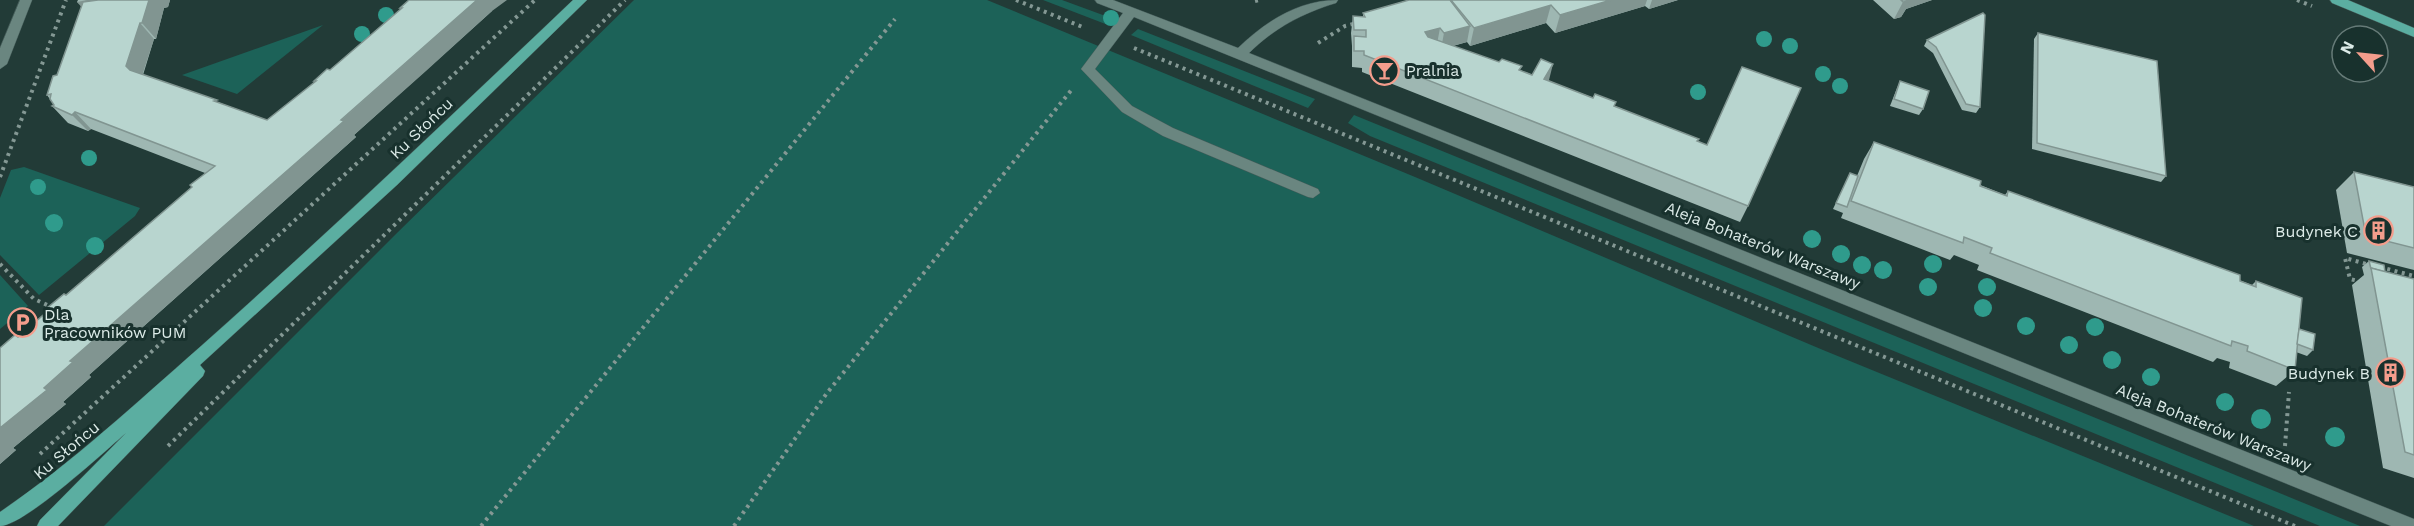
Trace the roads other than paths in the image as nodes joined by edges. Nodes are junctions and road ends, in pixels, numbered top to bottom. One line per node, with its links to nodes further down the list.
1 (26, 0): 9 (street)
2 (581, 0): 11 (main road, Ku Słońcu)
3 (1101, 0): 6 (street, Aleja Bohaterów Warszawy)
4 (1332, 0): 8 (street)
5 (2336, 0): 7 (main road)
6 (1131, 12): 8 (street, Aleja Bohaterów Warszawy); 10 (street)
7 (2414, 33)
8 (1240, 54): 14 (street, Aleja Bohaterów Warszawy)
9 (0, 64)
10 (1313, 193)
11 (286, 281): 12 (main road, Ku Słońcu); 13 (main road, Ku Słońcu)
12 (0, 522)
13 (46, 526)
14 (2410, 526)

